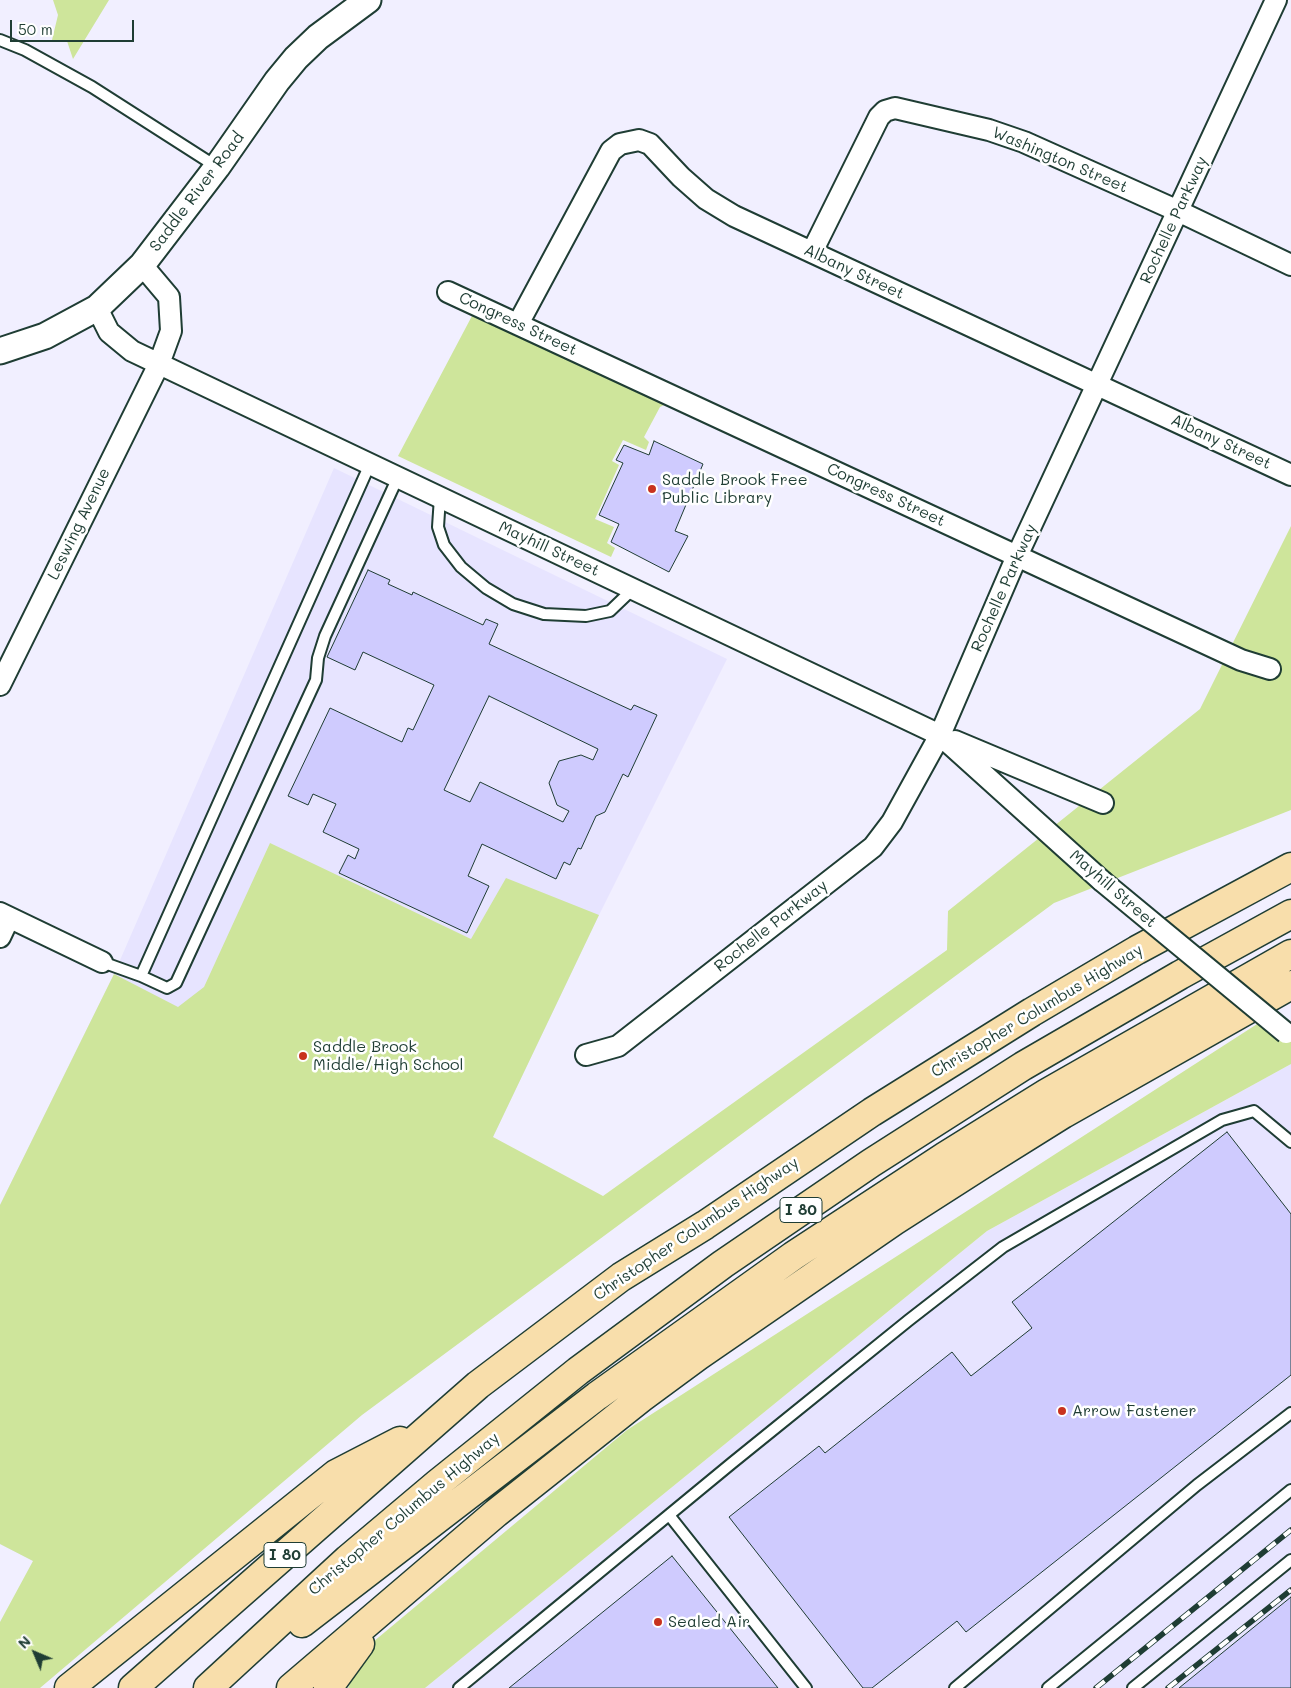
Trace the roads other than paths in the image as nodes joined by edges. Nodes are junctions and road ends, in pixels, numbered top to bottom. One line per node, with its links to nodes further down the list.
1 (368, 0): 4 (street, Saddle River Road)
2 (1276, 0): 5 (street, Rochelle Parkway)
3 (0, 40): 4 (lane)
4 (217, 167): 7 (street, Saddle River Road)
5 (1178, 211): 6 (street, Washington Street); 8 (street, Washington Street); 14 (street, Rochelle Parkway)
6 (812, 252): 11 (street, Albany Street); 14 (street, Albany Street)
7 (142, 265): 10 (street, Saddle River Road); 13 (street)
8 (1291, 265)
9 (448, 292): 11 (street, Congress Street)
10 (96, 308): 12 (street, Saddle River Road); 13 (street, Mayhill Street)
11 (518, 324): 19 (street, Congress Street)
12 (0, 351)
13 (159, 364): 15 (street, Mayhill Street); 22 (street, Leswing Avenue)
14 (1097, 385): 16 (street, Albany Street); 19 (street, Rochelle Parkway)
15 (370, 464): 17 (street, Mayhill Street); 31 (lane)
16 (1291, 475)
17 (398, 477): 18 (street, Mayhill Street); 31 (lane)
18 (440, 497): 20 (street, Mayhill Street); 20 (lane)
19 (1017, 556): 21 (street, Congress Street); 23 (street, Rochelle Parkway)
20 (633, 589): 23 (street, Mayhill Street)
21 (1270, 669)
22 (0, 685)
23 (940, 735): 24 (street, Mayhill Street); 33 (street, Mayhill Street, bridge); 34 (street, Rochelle Parkway)
24 (1103, 803)
25 (1291, 866): 37 (highway, Christopher Columbus Highway / I 80)
26 (1291, 914): 44 (highway, Christopher Columbus Highway / I 80)
27 (4, 916): 28 (street); 30 (street)
28 (0, 937)
29 (1291, 954): 45 (highway, Christopher Columbus Highway / I 80)
30 (102, 962): 31 (lane)
31 (140, 976)
32 (1291, 985): 41 (highway)
33 (1289, 1035)
34 (586, 1055)
35 (1291, 1142): 39 (lane)
36 (1291, 1413): 50 (lane)
37 (436, 1422): 42 (highway); 43 (highway, Christopher Columbus Highway / I 80)
38 (1291, 1490): 51 (lane)
39 (669, 1515): 48 (lane); 49 (lane)
40 (1291, 1560): 52 (lane)
41 (406, 1590): 46 (highway); 47 (highway)
42 (70, 1688)
43 (132, 1688)
44 (208, 1688)
45 (217, 1688)
46 (291, 1688)
47 (328, 1688)
48 (459, 1688)
49 (806, 1688)
50 (955, 1688)
51 (1048, 1688)
52 (1133, 1688)

